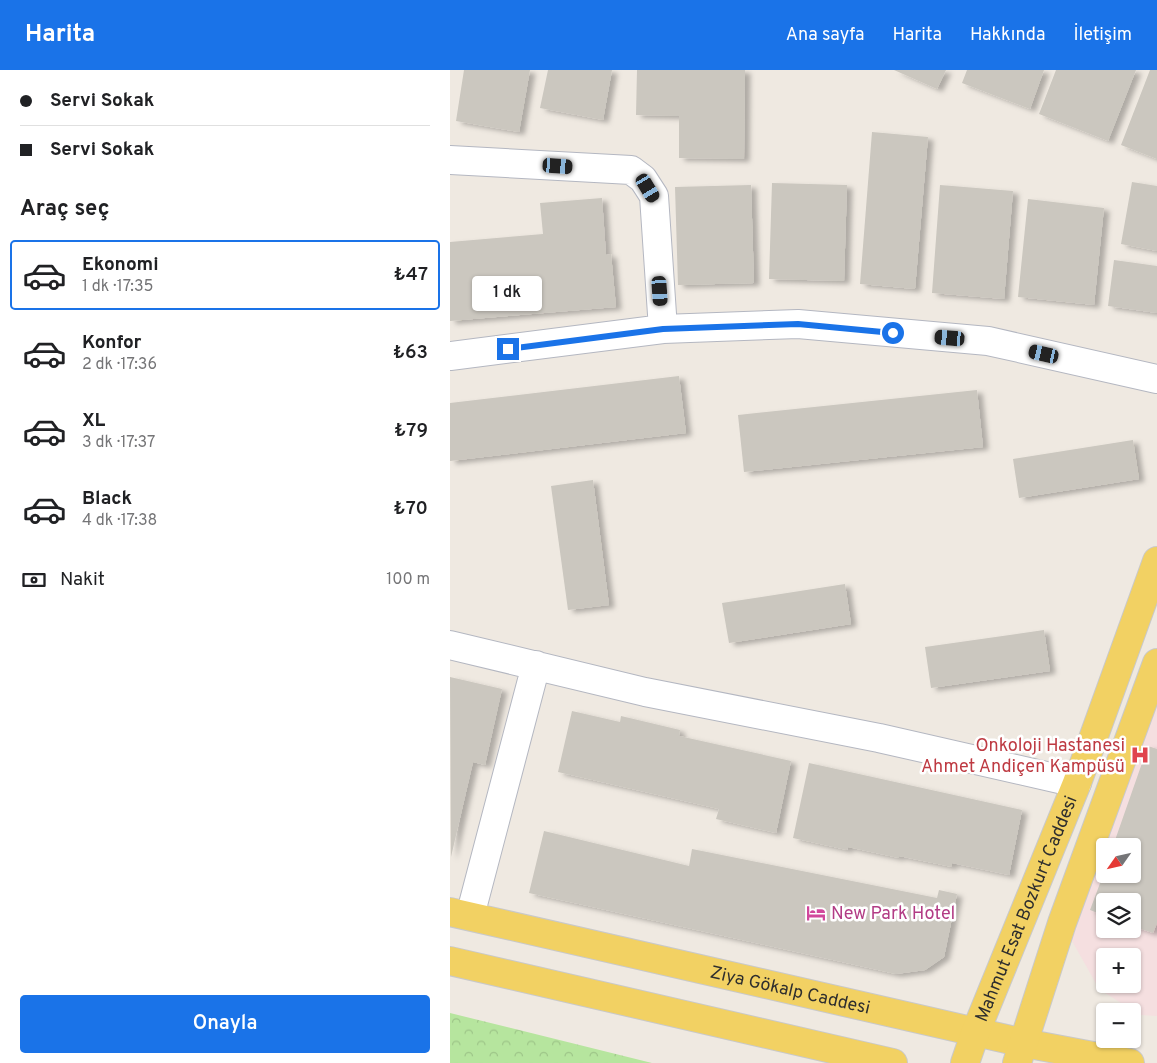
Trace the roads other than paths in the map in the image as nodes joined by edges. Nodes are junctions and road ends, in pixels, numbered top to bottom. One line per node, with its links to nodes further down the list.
1 (450, 160): 2 (street)
2 (663, 329): 3 (street); 4 (street)
3 (450, 356)
4 (1157, 379)
5 (1157, 561): 9 (main road, Mahmut Esat Bozkurt Caddesi)
6 (450, 645): 8 (street)
7 (1157, 663): 13 (main road, Mahmut Esat Bozkurt Caddesi)
8 (536, 665): 9 (street); 10 (street)
9 (1077, 783): 12 (main road, Mahmut Esat Bozkurt Caddesi)
10 (460, 914): 12 (main road, Ziya Gökalp Caddesi)
11 (450, 961): 14 (main road)
12 (976, 1031): 13 (main road, Ziya Gökalp Caddesi); 15 (main road, Mahmut Esat Bozkurt Caddesi)
13 (1020, 1053): 16 (main road, Ziya Gökalp Caddesi)
14 (893, 1063)
15 (965, 1063)
16 (1130, 1063)

